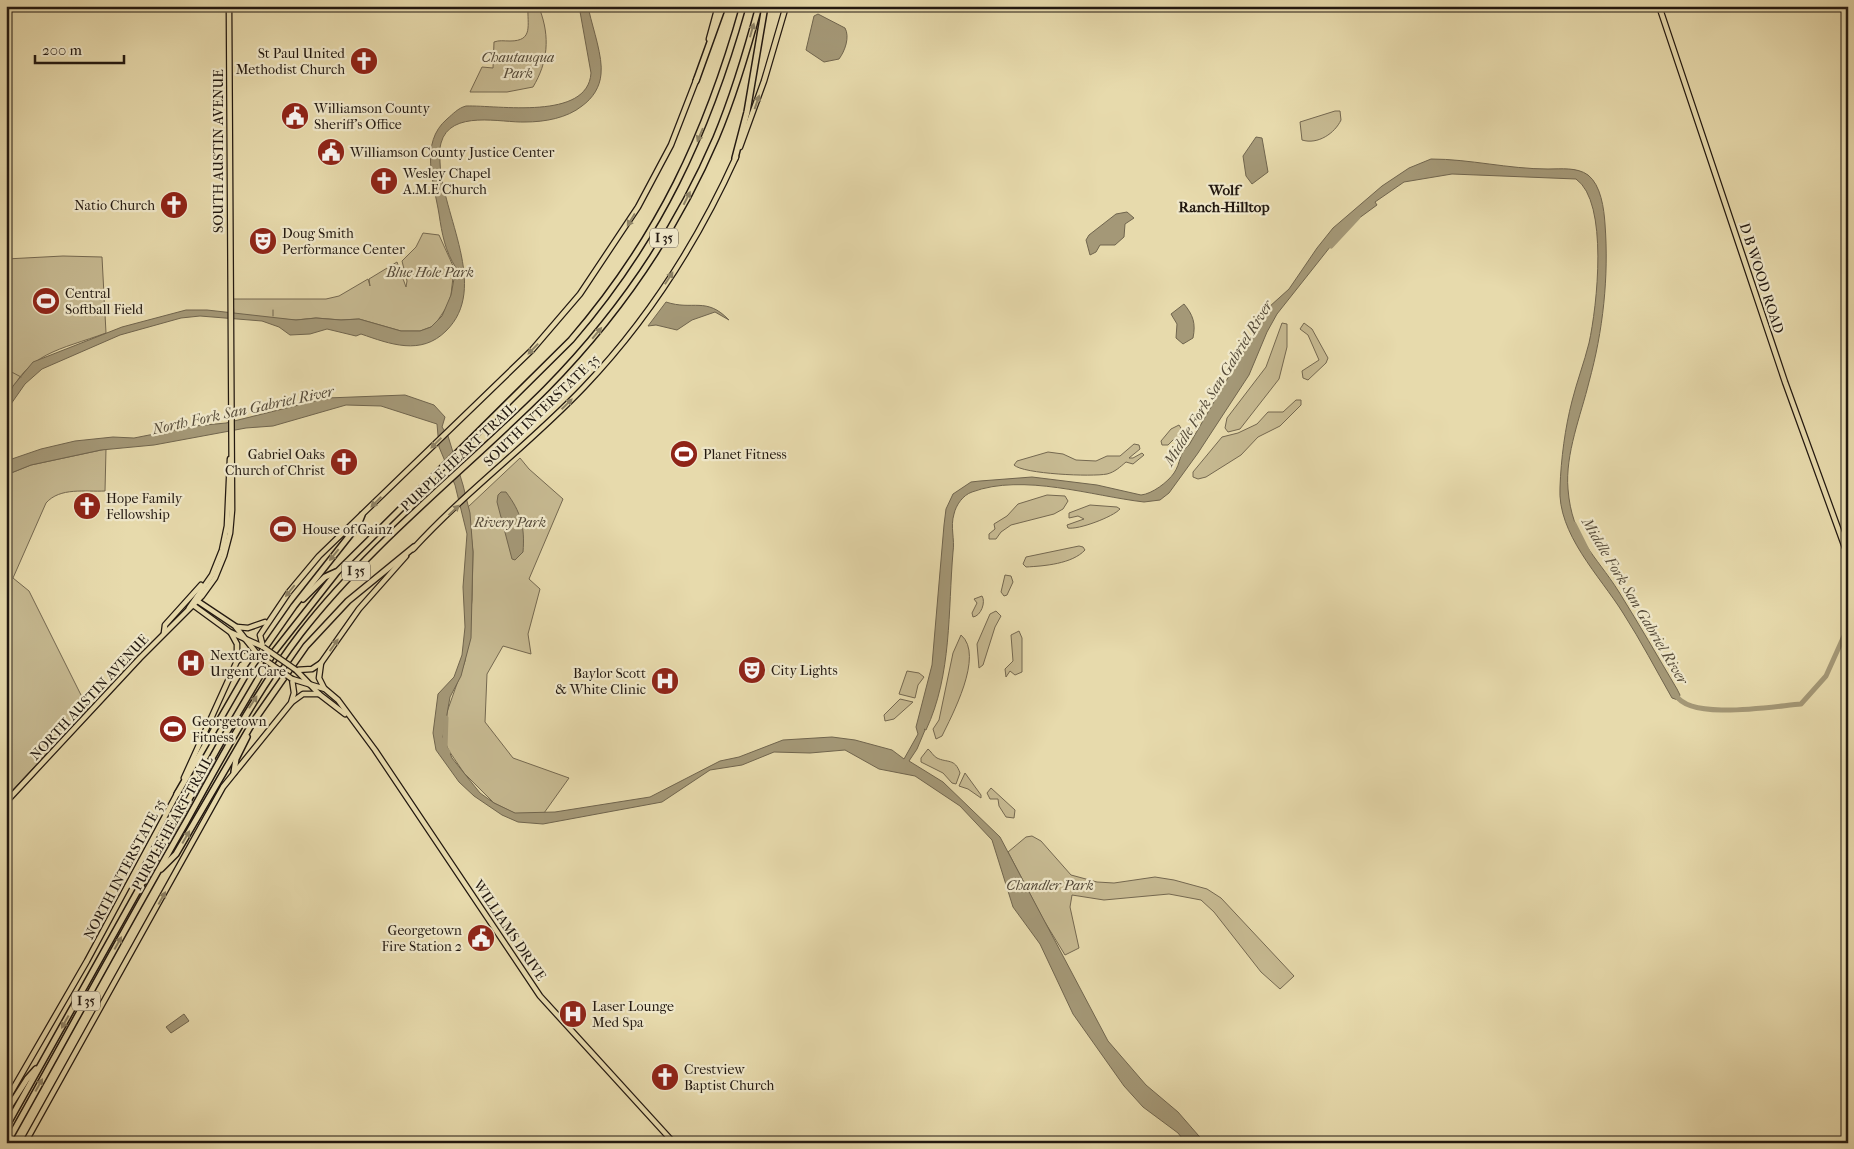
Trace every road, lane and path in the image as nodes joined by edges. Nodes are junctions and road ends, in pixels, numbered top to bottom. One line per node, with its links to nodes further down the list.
1 (229, 6): 11 (main road, SOUTH AUSTIN AVENUE)
2 (718, 6): 9 (main road)
3 (723, 6): 9 (highway)
4 (743, 6): 16 (highway, PURPLE HEART TRAIL / I 35, one-way to 16)
5 (759, 6): 40 (highway, PURPLE HEART TRAIL / I 35, one-way to 5)
6 (765, 6): 10 (highway)
7 (786, 6): 10 (main road, SOUTH INTERSTATE 35, one-way to 7)
8 (1659, 6): 15 (main road, D B WOOD ROAD)
9 (696, 81): 13 (main road, one-way to 13)
10 (735, 158): 14 (main road, SOUTH INTERSTATE 35, one-way to 10)
11 (230, 297): 12 (main road, NORTH AUSTIN AVENUE)
12 (231, 455): 17 (main road, NORTH AUSTIN AVENUE); 18 (main road, NORTH AUSTIN AVENUE)
13 (362, 515): 19 (highway, one-way to 19); 20 (main road, one-way to 20)
14 (416, 545): 28 (main road, SOUTH INTERSTATE 35, one-way to 14); 33 (highway)
15 (1848, 556)
16 (337, 572): 19 (highway); 41 (highway, PURPLE HEART TRAIL / I 35, one-way to 41)
17 (212, 575): 18 (main road, NORTH AUSTIN AVENUE); 23 (main road)
18 (193, 604): 21 (main road, WILLIAMS DRIVE); 22 (main road, WILLIAMS DRIVE); 23 (main road, NORTH AUSTIN AVENUE)
19 (294, 606): 38 (highway)
20 (266, 622): 21 (main road); 25 (main road)
21 (235, 626): 24 (main road, WILLIAMS DRIVE)
22 (230, 632): 24 (main road, WILLIAMS DRIVE); 27 (main road)
23 (163, 635): 39 (main road, NORTH AUSTIN AVENUE)
24 (245, 638): 25 (main road, WILLIAMS DRIVE); 26 (main road, WILLIAMS DRIVE)
25 (263, 647): 29 (main road, WILLIAMS DRIVE, bridge)
26 (258, 655): 27 (main road); 30 (main road, WILLIAMS DRIVE, bridge)
27 (237, 661): 38 (main road, NORTH INTERSTATE 35)
28 (321, 663): 29 (main road); 32 (main road)
29 (296, 670): 31 (main road, WILLIAMS DRIVE)
30 (292, 678): 31 (main road, WILLIAMS DRIVE); 35 (main road)
31 (307, 682): 32 (main road, WILLIAMS DRIVE); 34 (main road, WILLIAMS DRIVE)
32 (325, 689): 36 (main road, WILLIAMS DRIVE)
33 (273, 693): 37 (highway); 40 (highway, one-way to 33)
34 (320, 694): 35 (main road); 36 (main road, WILLIAMS DRIVE)
35 (291, 703): 37 (main road)
36 (346, 714): 47 (main road, WILLIAMS DRIVE)
37 (234, 772): 46 (main road, one-way to 37)
38 (177, 794): 42 (main road, NORTH INTERSTATE 35)
39 (6, 802)
40 (156, 874): 45 (highway, PURPLE HEART TRAIL / I 35, one-way to 40)
41 (42, 1064): 43 (highway); 44 (highway, PURPLE HEART TRAIL / I 35)
42 (6, 1101)
43 (6, 1112)
44 (6, 1128)
45 (9, 1143)
46 (25, 1143)
47 (674, 1143)

